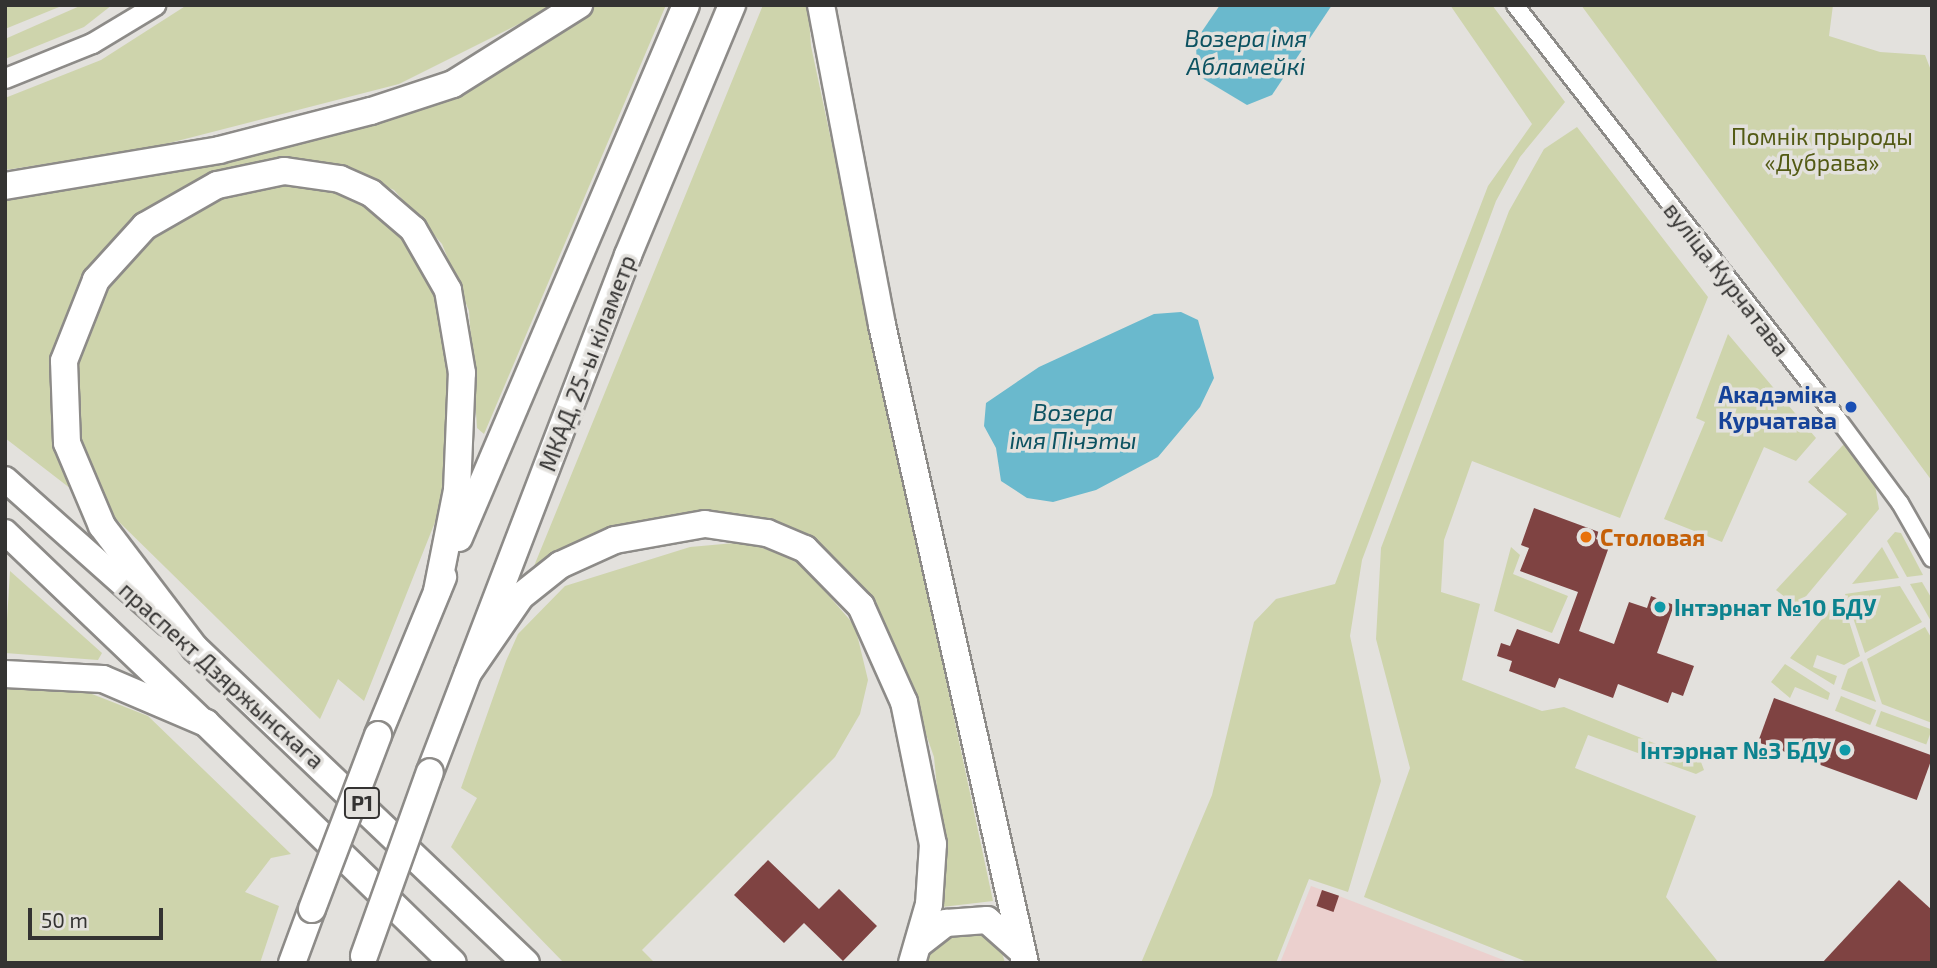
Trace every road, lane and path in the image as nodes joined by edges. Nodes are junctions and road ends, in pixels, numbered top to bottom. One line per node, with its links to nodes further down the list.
1 (155, 5): 7 (street)
2 (579, 5): 8 (highway)
3 (686, 5): 12 (highway, МКАД, 25-ы кіламетр)
4 (732, 5): 14 (highway, МКАД, 25-ы кіламетр)
5 (821, 5): 18 (highway)
6 (1515, 5): 11 (street, вуліца Курчатава)
7 (5, 78)
8 (5, 186)
9 (5, 479): 13 (main road, праспект Дзяржынскага / Р1)
10 (5, 532): 16 (main road, праспект Дзяржынскага / Р1)
11 (1932, 559)
12 (437, 591): 13 (highway); 20 (highway, МКАД, 25-ы кіламетр, bridge)
13 (195, 648): 22 (highway, праспект Дзяржынскага / Р1)
14 (468, 673): 17 (highway); 19 (highway, МКАД, 25-ы кіламетр, bridge)
15 (5, 674): 16 (highway)
16 (206, 723): 21 (highway, праспект Дзяржынскага / Р1)
17 (916, 953): 18 (highway)
18 (1024, 957)
19 (363, 959)
20 (292, 963)
21 (453, 963)
22 (526, 963)

